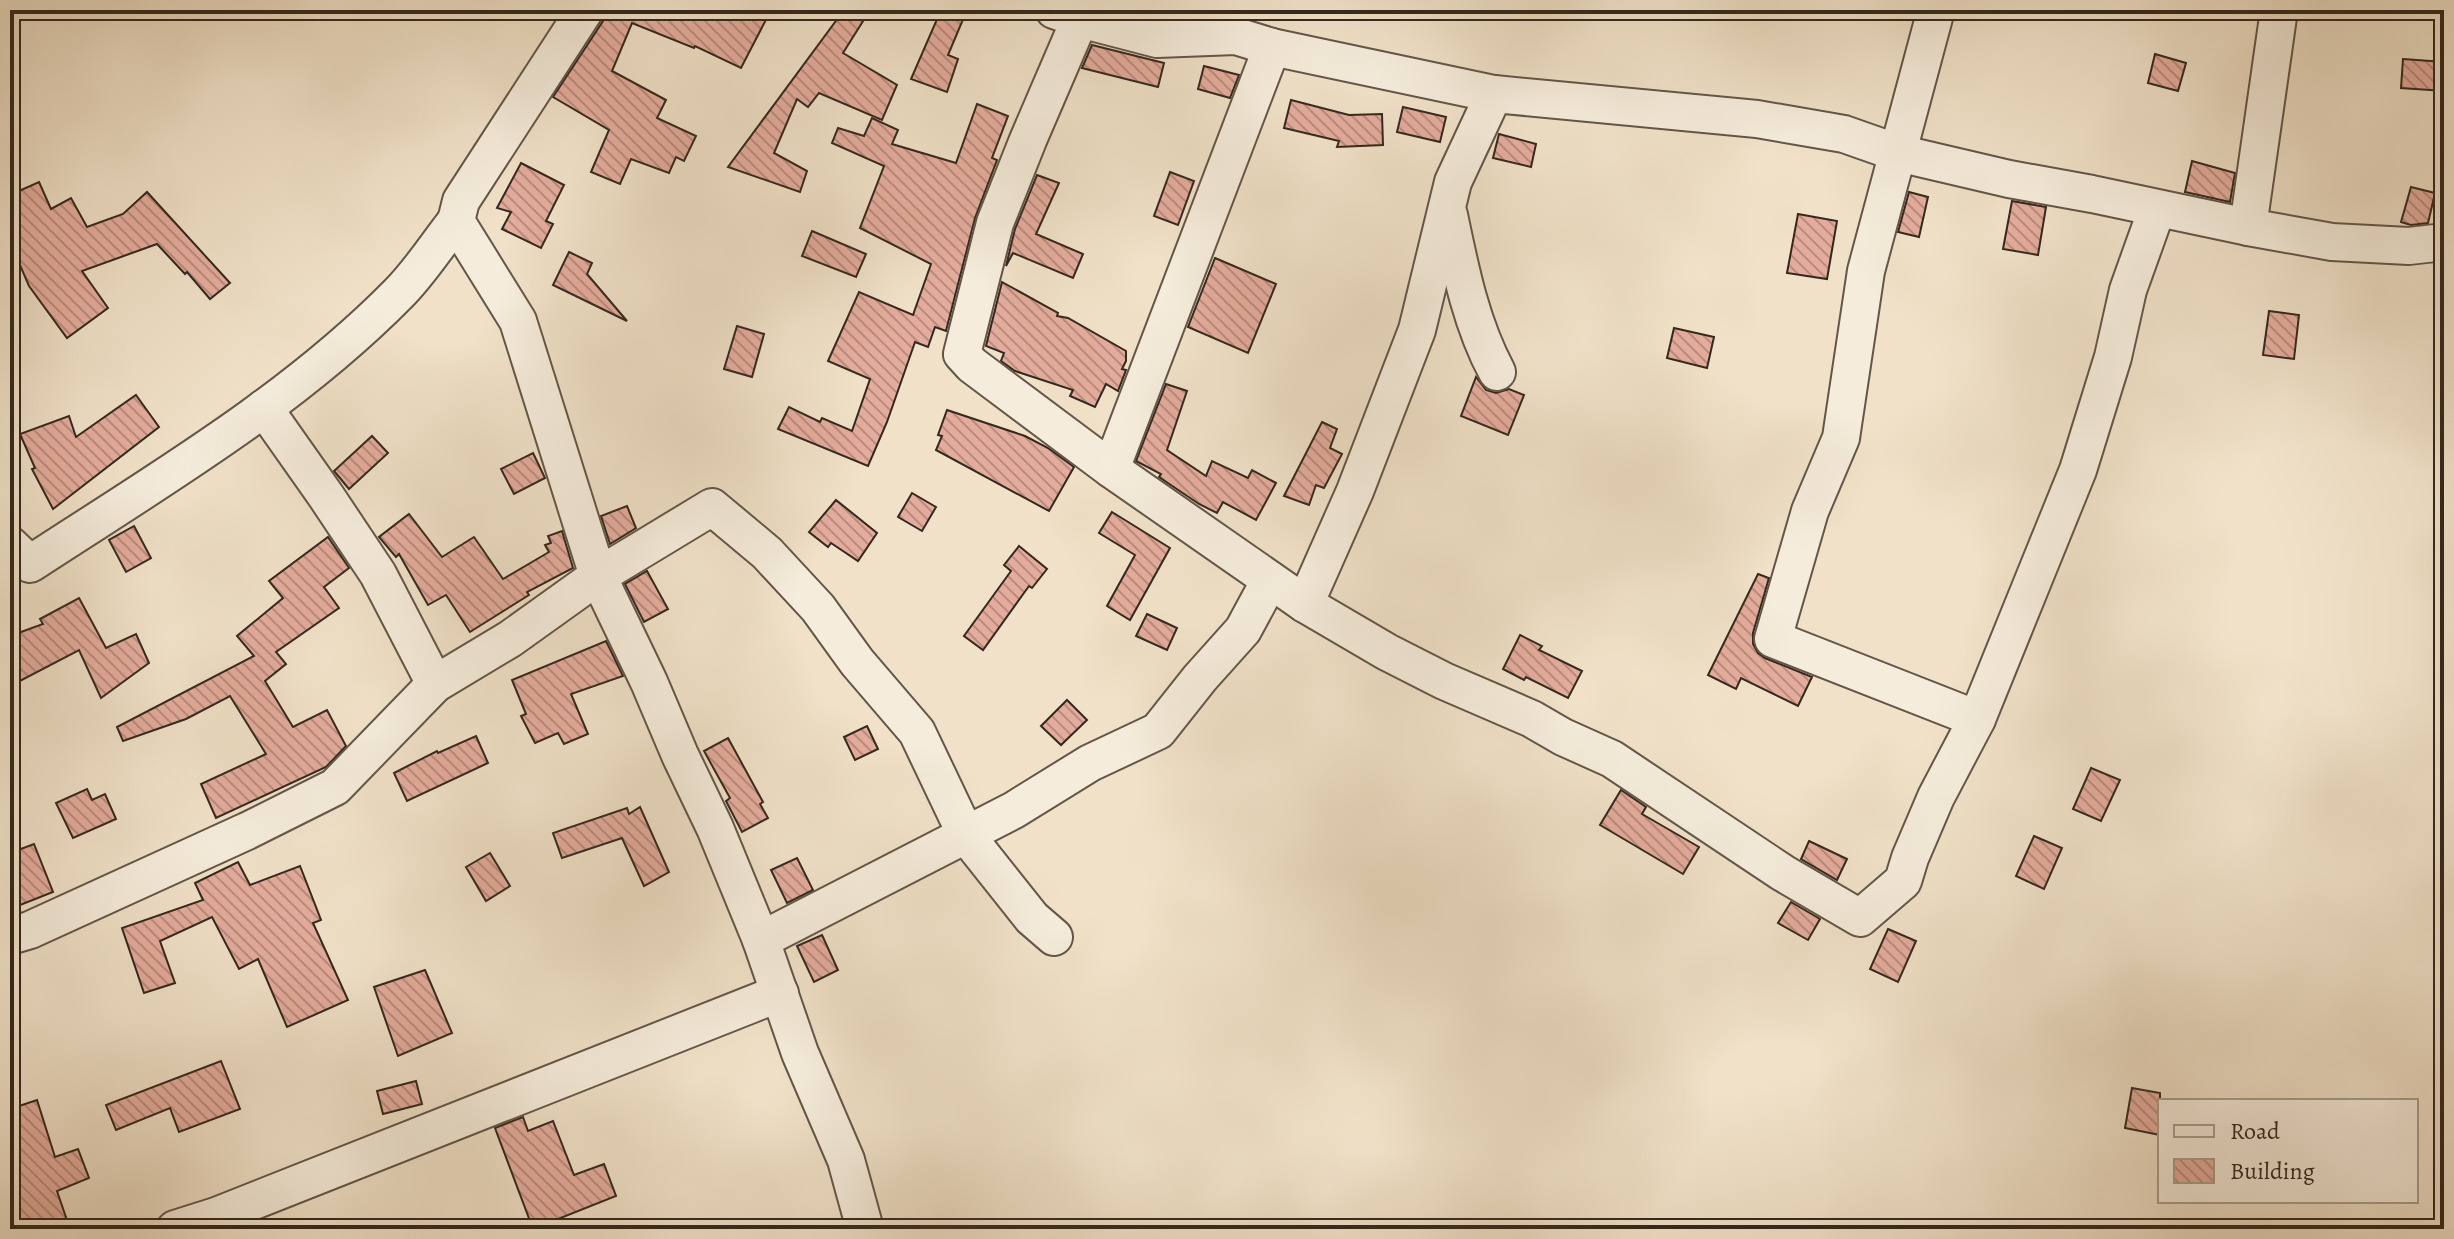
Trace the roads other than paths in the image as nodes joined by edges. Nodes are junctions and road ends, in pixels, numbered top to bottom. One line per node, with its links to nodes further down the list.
1 (585, 10): 10 (street)
2 (1936, 10): 7 (street)
3 (2279, 10): 11 (street)
4 (1067, 15): 5 (street); 15 (street)
5 (1272, 47): 6 (street); 15 (street)
6 (1494, 94): 7 (street); 8 (street)
7 (1898, 153): 9 (street); 21 (street)
8 (1447, 206): 13 (street); 19 (street)
9 (2157, 209): 11 (street); 21 (street)
10 (456, 221): 14 (street); 17 (street)
11 (2248, 227): 12 (street)
12 (2444, 242)
13 (1497, 372)
14 (264, 408): 16 (street); 20 (street)
15 (1111, 469): 18 (street)
16 (10, 545)
17 (598, 576): 20 (street); 22 (street); 25 (street)
18 (1270, 580): 19 (street); 22 (street)
19 (1305, 604): 21 (street)
20 (435, 684): 23 (street)
21 (1977, 719)
22 (966, 835): 24 (street); 25 (street)
23 (10, 936)
24 (1054, 937)
25 (761, 940): 26 (street)
26 (780, 993): 27 (street); 28 (street)
27 (175, 1229)
28 (865, 1229)

